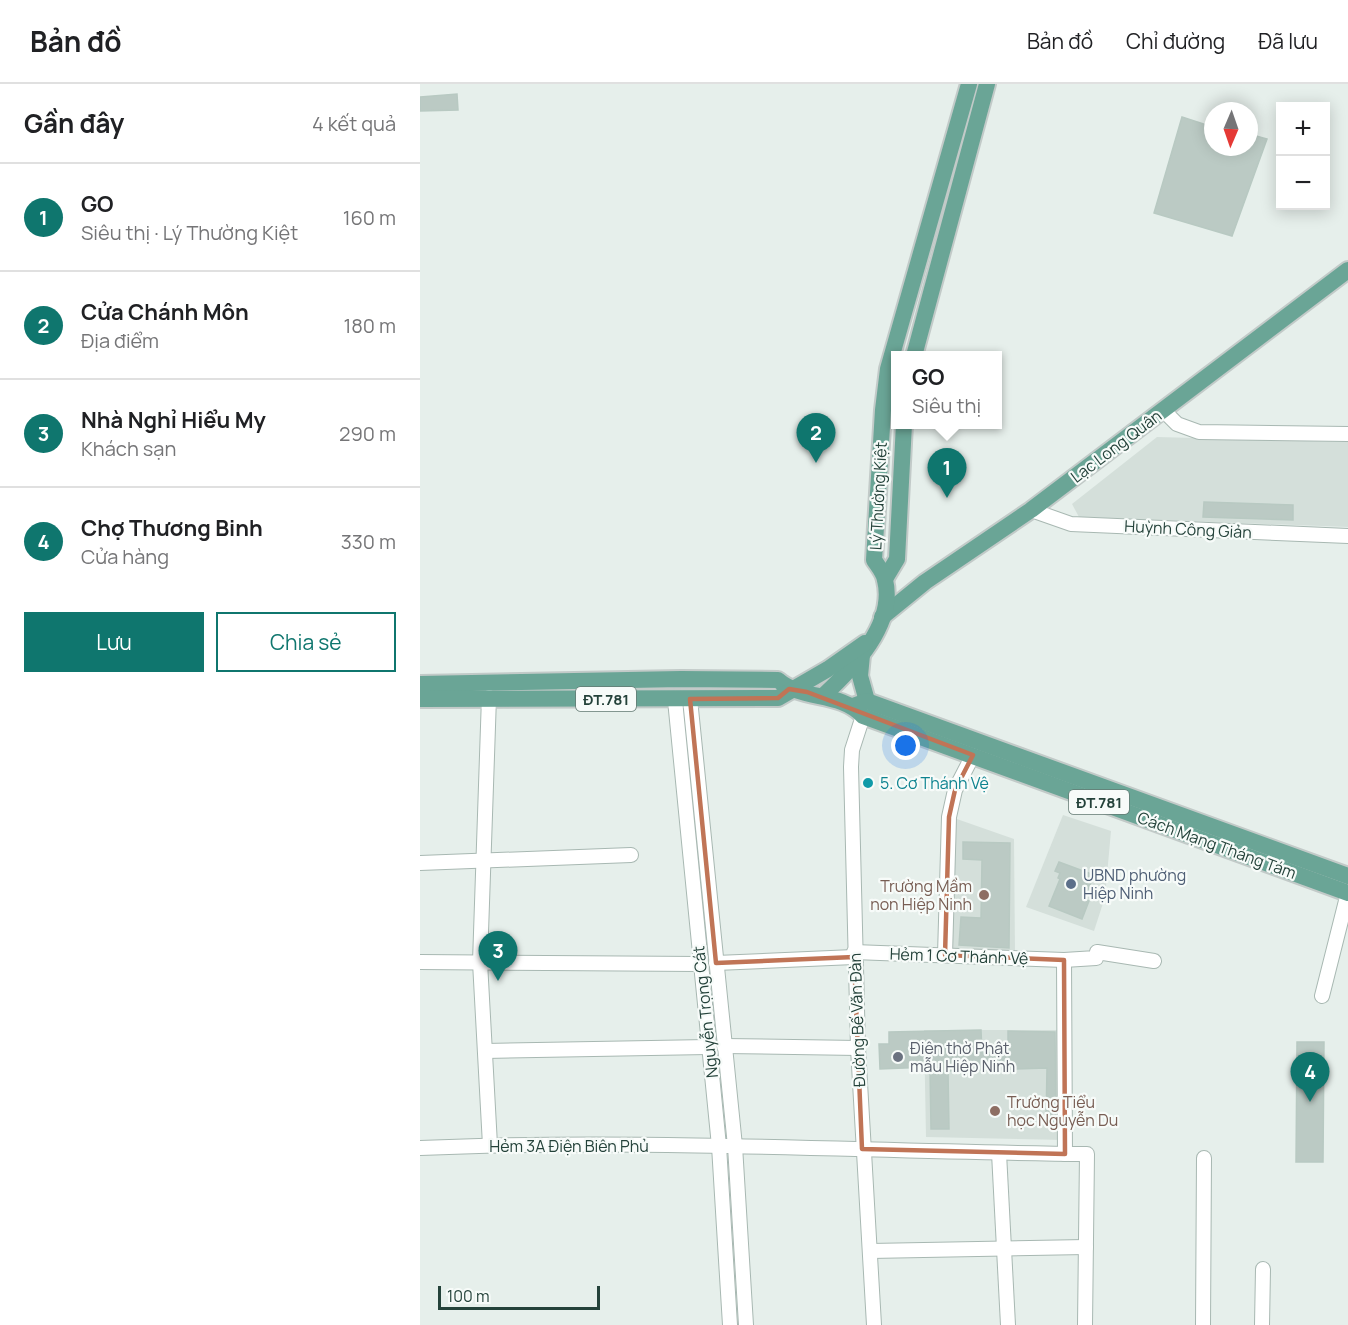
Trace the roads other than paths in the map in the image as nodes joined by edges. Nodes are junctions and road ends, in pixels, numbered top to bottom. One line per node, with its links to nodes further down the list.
1 (969, 84): 4 (main road, Lý Thường Kiệt)
2 (987, 84): 5 (main road)
3 (1348, 270): 7 (main road, Lạc Long Quân)
4 (893, 351)
5 (915, 351)
6 (891, 358): 12 (main road, Lý Thường Kiệt)
7 (1163, 410): 9 (street); 10 (main road, Lạc Long Quân)
8 (904, 429): 12 (main road, Lý Thường Kiệt)
9 (1348, 434)
10 (1031, 510): 11 (street, Huỳnh Công Giản); 13 (main road, Lạc Long Quân)
11 (1348, 536)
12 (885, 579): 13 (main road, Lạc Long Quân)
13 (882, 617): 14 (main road, Lạc Long Quân)
14 (867, 646): 18 (main road, Lạc Long Quân); 19 (main road, Lạc Long Quân); 24 (main road)
15 (681, 679): 16 (main road, Cách Mạng Tháng Tám / ĐT.781); 18 (main road, Cách Mạng Tháng Tám / ĐT.781); 23 (main road)
16 (609, 680): 17 (main road, Cách Mạng Tháng Tám / ĐT.781); 22 (main road)
17 (420, 684)
18 (789, 689): 19 (main road, Cách Mạng Tháng Tám / ĐT.781); 23 (main road, Cách Mạng Tháng Tám / ĐT.781)
19 (825, 695): 24 (main road, Cách Mạng Tháng Tám / ĐT.781)
20 (489, 697): 21 (main road, Cách Mạng Tháng Tám / ĐT.781); 22 (main road, Cách Mạng Tháng Tám / ĐT.781); 27 (street)
21 (420, 699)
22 (610, 699): 23 (main road, Cách Mạng Tháng Tám / ĐT.781)
23 (683, 700): 37 (street); 38 (street, Nguyễn Trọng Cát)
24 (861, 708): 25 (main road, Cách Mạng Tháng Tám / ĐT.781); 29 (main road, Cách Mạng Tháng Tám / ĐT.781); 31 (street, Đường Bế Văn Đàn)
25 (974, 755): 30 (main road, Cách Mạng Tháng Tám / ĐT.781); 32 (street)
26 (631, 855): 27 (street)
27 (483, 862): 28 (street); 36 (street)
28 (420, 863)
29 (1348, 876)
30 (1348, 893): 39 (street)
31 (854, 955): 32 (street, Hẻm 1 Cơ Thánh Vệ); 37 (street, Hẻm 1 Cơ Thánh Vệ); 42 (street, Đường Bế Văn Đàn)
32 (945, 955): 33 (street, Hẻm 1 Cơ Thánh Vệ)
33 (1064, 960): 34 (street, Hẻm 1 Cơ Thánh Vệ); 50 (street)
34 (1154, 961)
35 (420, 962): 36 (street)
36 (480, 962): 38 (street); 43 (street)
37 (716, 963): 40 (street)
38 (699, 964): 41 (street, Nguyễn Trọng Cát)
39 (1322, 996)
40 (724, 1046): 42 (street); 46 (street)
41 (708, 1047): 43 (street); 45 (street, Nguyễn Trọng Cát)
42 (858, 1048): 48 (street, Đường Bế Văn Đàn)
43 (485, 1051): 44 (street)
44 (490, 1145): 45 (street, Hẻm 3A Điện Biên Phủ); 47 (street, Hẻm 3A Điện Biên Phủ)
45 (719, 1146): 46 (street, Hẻm 3A Điện Biên Phủ); 56 (street, Nguyễn Trọng Cát)
46 (735, 1146): 48 (street, Hẻm 3A Điện Biên Phủ); 57 (street)
47 (420, 1148)
48 (862, 1149): 49 (street, Hẻm 3A Điện Biên Phủ); 54 (street, Đường Bế Văn Đàn)
49 (999, 1153): 50 (street, Hẻm 3A Điện Biên Phủ); 53 (street)
50 (1065, 1154): 52 (street, Hẻm 3A Điện Biên Phủ)
51 (1204, 1158): 61 (street)
52 (1086, 1247): 53 (street); 60 (street)
53 (1002, 1249): 54 (street); 59 (street)
54 (870, 1251): 58 (street, Đường Bế Văn Đàn)
55 (1263, 1269): 62 (street)
56 (730, 1325)
57 (746, 1325)
58 (873, 1325)
59 (1008, 1325)
60 (1085, 1325)
61 (1203, 1325)
62 (1262, 1325)

